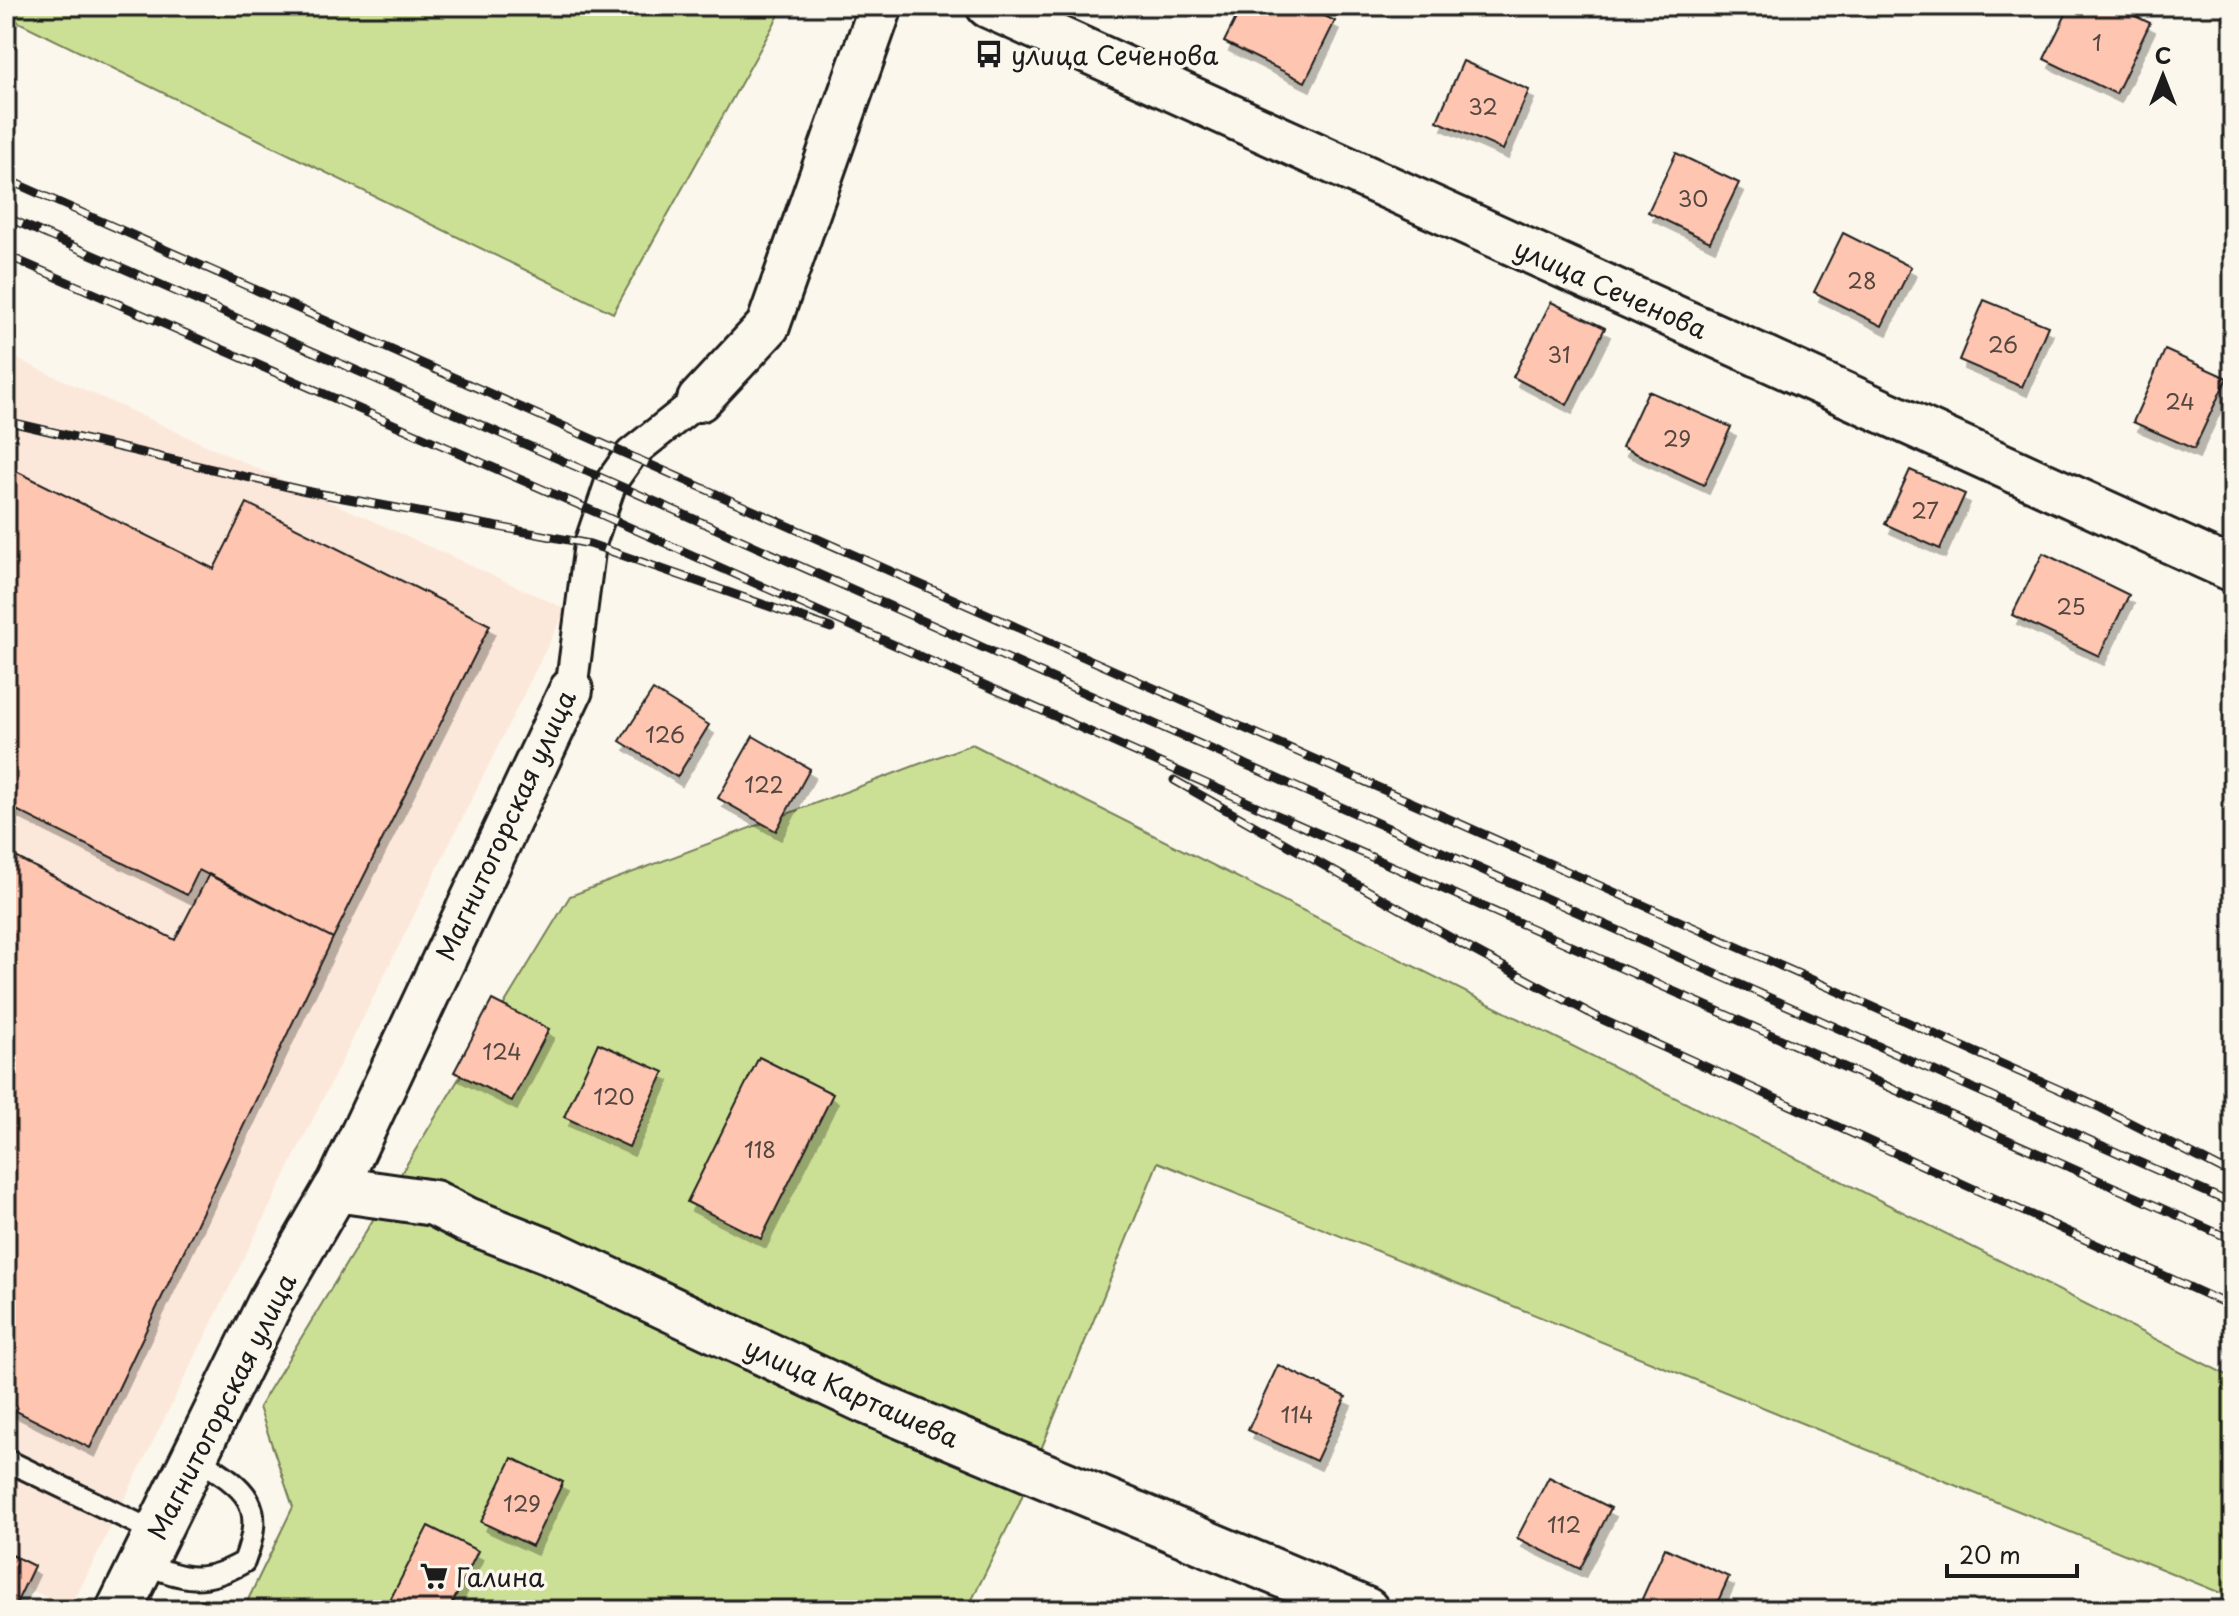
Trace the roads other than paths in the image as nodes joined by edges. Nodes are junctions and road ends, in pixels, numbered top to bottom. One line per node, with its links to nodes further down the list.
1 (881, 6): 3 (street, Магнитогорская улица)
2 (988, 6): 4 (street, улица Сеченова)
3 (699, 400): 5 (street, Магнитогорская улица)
4 (2233, 570)
5 (571, 690): 6 (street, Магнитогорская улица)
6 (336, 1189): 7 (main road, Магнитогорская улица); 11 (main road, улица Карташева)
7 (194, 1456): 9 (main road, Магнитогорская улица); 9 (lane)
8 (6, 1460): 9 (lane)
9 (149, 1548): 10 (main road, Магнитогорская улица)
10 (119, 1610)
11 (1366, 1610)

